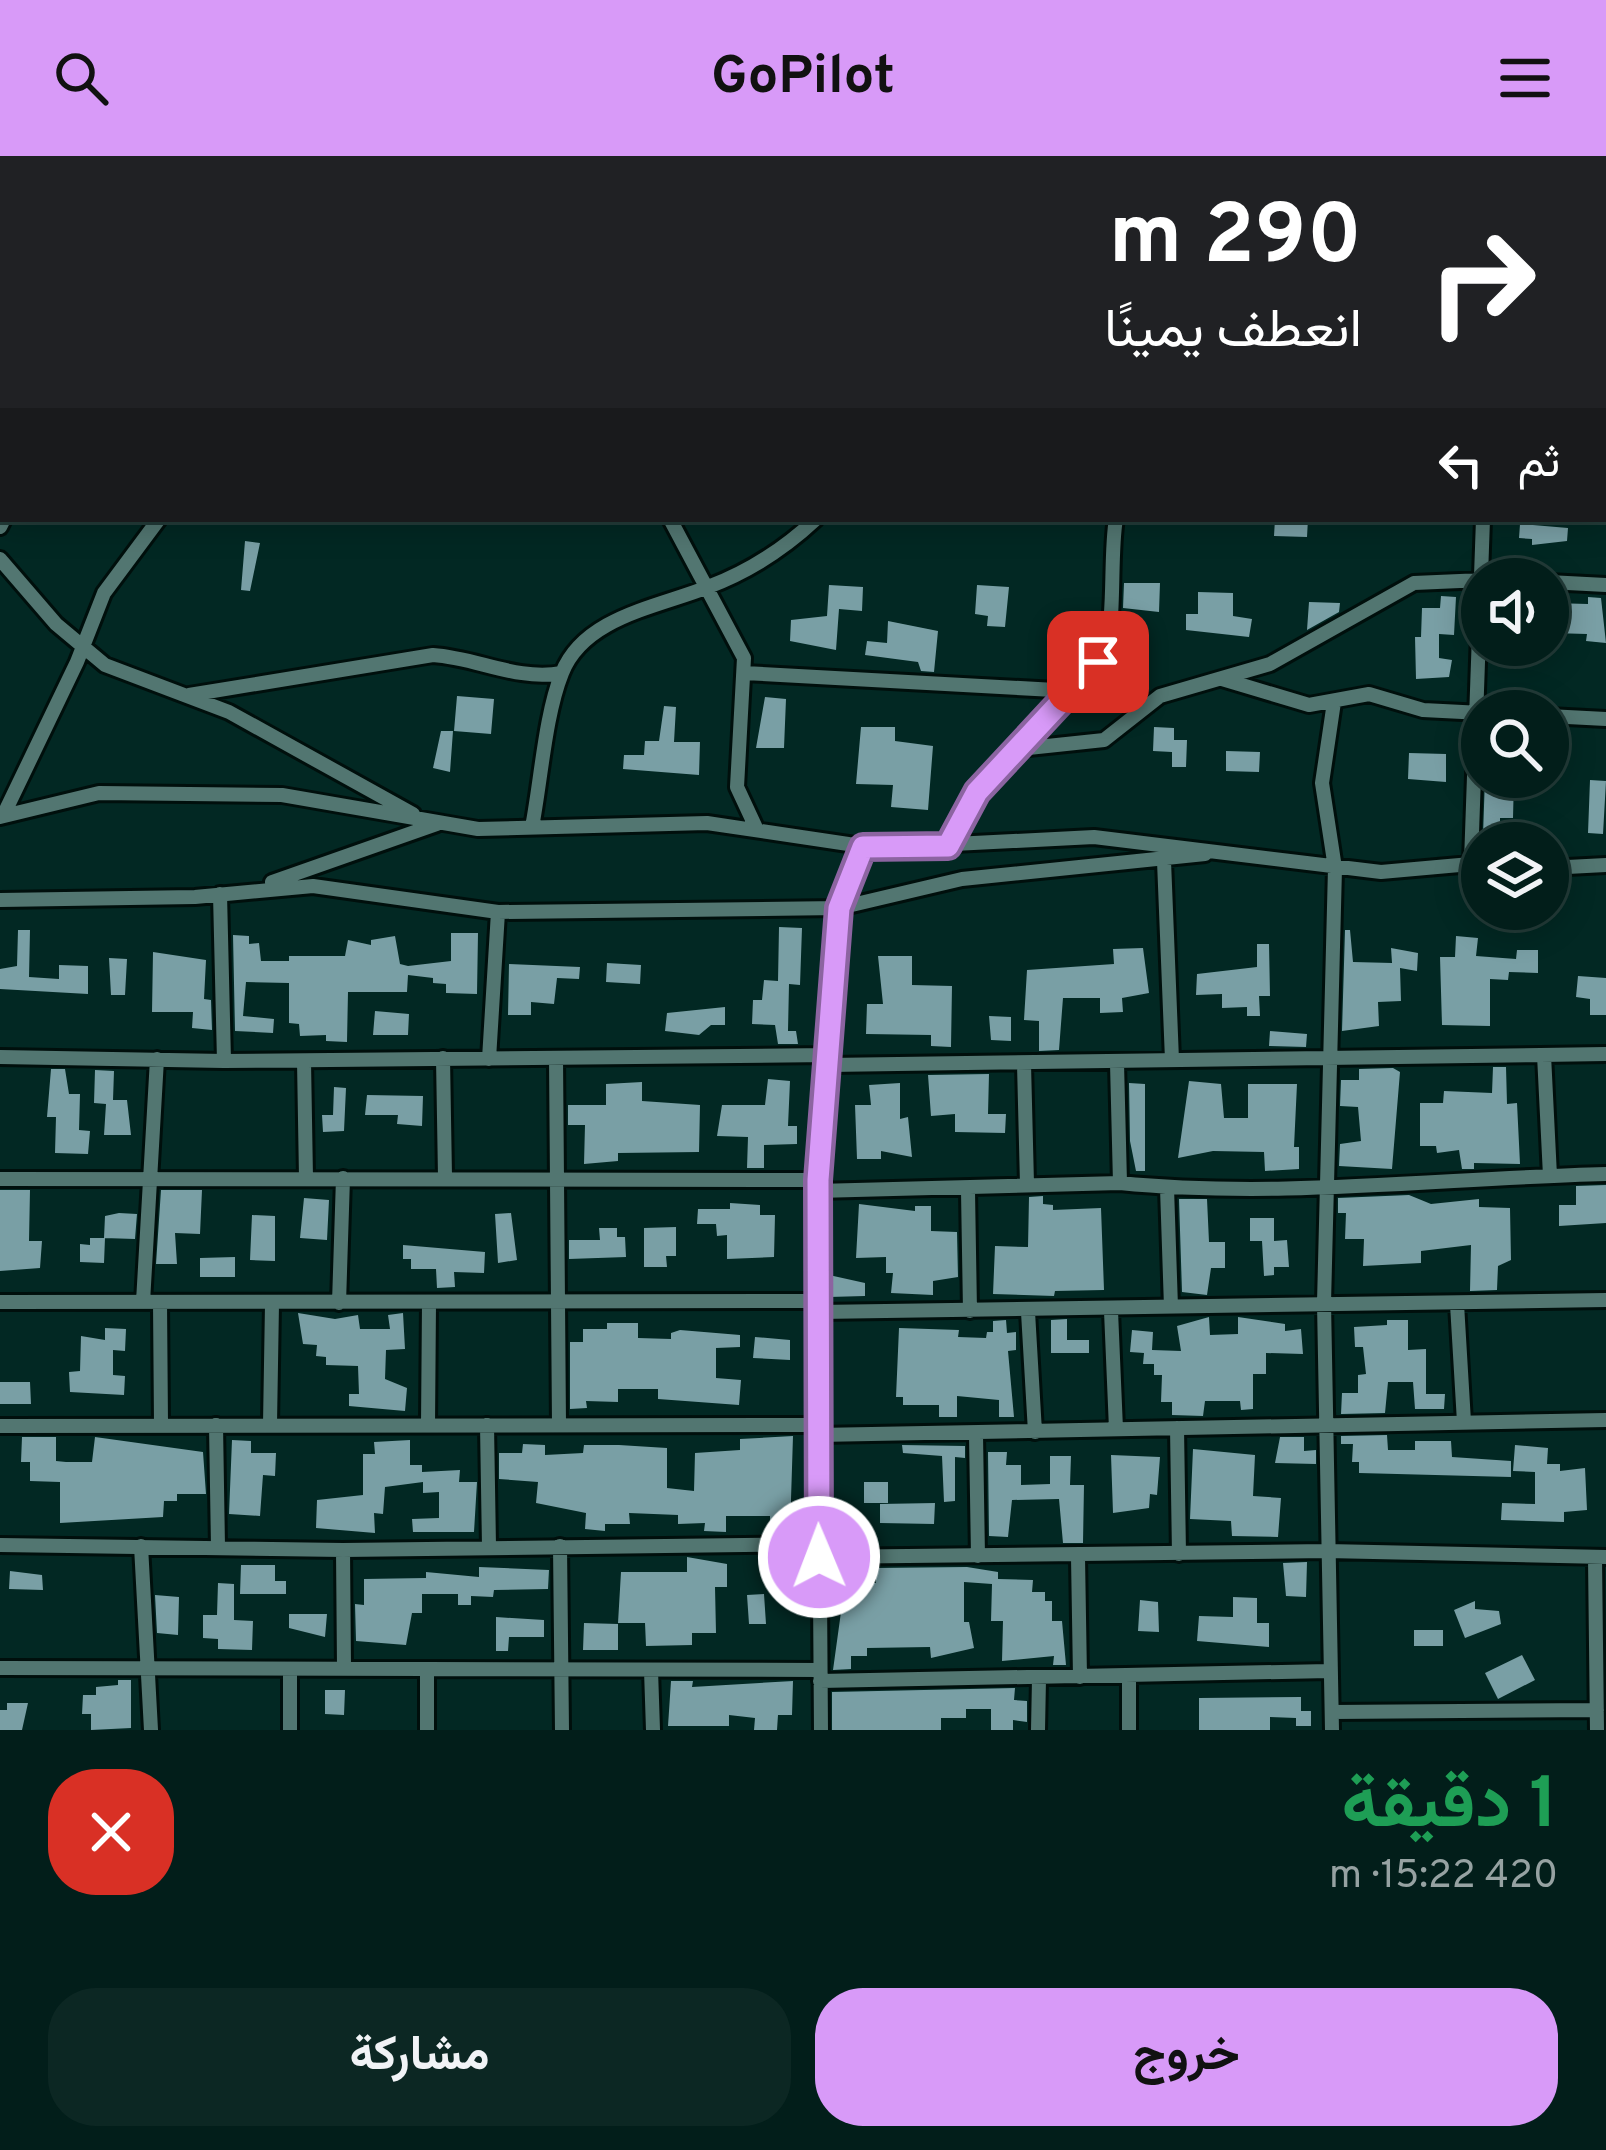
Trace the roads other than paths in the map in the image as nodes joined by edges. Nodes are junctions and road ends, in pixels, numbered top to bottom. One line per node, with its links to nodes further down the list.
1 (157, 522): 12 (street)
2 (672, 522): 11 (street)
3 (813, 522): 11 (street)
4 (1115, 522): 16 (street)
5 (1483, 522): 6 (street)
6 (1482, 558)
7 (0, 559): 12 (street)
8 (1461, 581): 15 (street)
9 (1569, 583): 10 (street)
10 (1606, 585)
11 (710, 587): 13 (street); 14 (street)
12 (83, 649): 17 (street); 23 (street)
13 (744, 673): 16 (street); 27 (street)
14 (562, 674): 17 (street); 26 (street)
15 (1222, 679): 18 (street); 22 (street)
16 (1073, 691): 22 (street)
17 (185, 696): 24 (street)
18 (1334, 702): 19 (street); 35 (street)
19 (1461, 712)
20 (1569, 717): 21 (street)
21 (1606, 719)
22 (1019, 749): 28 (street)
23 (2, 817): 24 (street)
24 (418, 818): 25 (street)
25 (437, 824): 26 (street); 36 (street)
26 (532, 827): 27 (street)
27 (758, 830): 29 (street)
28 (948, 846): 29 (street); 30 (street)
29 (863, 847): 39 (street)
30 (1213, 852): 31 (street); 35 (street)
31 (1165, 861): 39 (street); 50 (street)
32 (1461, 865): 35 (street)
33 (1606, 865): 34 (street)
34 (1569, 867)
35 (1335, 868): 42 (street)
36 (258, 887): 37 (street); 40 (street)
37 (220, 894): 38 (street); 51 (street)
38 (0, 900)
39 (839, 908): 40 (street); 49 (street)
40 (497, 912): 48 (street)
41 (1606, 1054): 43 (street)
42 (1328, 1055): 43 (street); 50 (street); 65 (street)
43 (1544, 1055): 56 (street)
44 (0, 1057): 47 (street)
45 (443, 1058): 48 (street); 52 (street); 58 (street)
46 (556, 1058): 48 (street); 49 (street); 59 (street)
47 (157, 1059): 51 (street); 57 (street)
48 (489, 1059)
49 (829, 1060): 53 (street); 66 (street)
50 (1172, 1060): 54 (street)
51 (224, 1061): 52 (street)
52 (304, 1061): 60 (street)
53 (1024, 1064): 54 (street); 64 (street)
54 (1117, 1064): 63 (street)
55 (1606, 1174): 56 (street)
56 (1550, 1176): 65 (street)
57 (150, 1177): 60 (street); 62 (street); 71 (street)
58 (445, 1177): 59 (street); 61 (street)
59 (558, 1177): 66 (street); 77 (street)
60 (306, 1178): 61 (street)
61 (343, 1178): 73 (street)
62 (0, 1179)
63 (1120, 1183): 64 (street); 67 (street)
64 (1027, 1184): 68 (street)
65 (1325, 1185): 67 (street); 74 (street)
66 (818, 1186): 68 (street); 79 (street)
67 (1167, 1187): 80 (street)
68 (968, 1191): 81 (street)
69 (1606, 1300): 78 (street)
70 (0, 1302): 71 (street)
71 (142, 1302): 72 (street)
72 (160, 1302): 75 (street); 86 (street)
73 (338, 1303): 75 (street); 76 (street)
74 (1324, 1303): 78 (street); 80 (street); 93 (street)
75 (272, 1304): 87 (street)
76 (429, 1304): 77 (street); 89 (street)
77 (559, 1304): 79 (street); 91 (street)
78 (1457, 1304): 85 (street)
79 (819, 1307): 81 (street); 96 (street)
80 (1171, 1307): 82 (street)
81 (970, 1311): 83 (street)
82 (1111, 1311): 83 (street); 95 (street)
83 (1028, 1312): 97 (street)
84 (1606, 1420): 85 (street)
85 (1464, 1422): 93 (street)
86 (161, 1424): 88 (street); 92 (street)
87 (270, 1424): 88 (street); 89 (street)
88 (216, 1425): 101 (street)
89 (428, 1425): 90 (street)
90 (487, 1425): 91 (street); 103 (street)
91 (559, 1425): 96 (street)
92 (0, 1426)
93 (1326, 1427): 94 (street); 106 (street)
94 (1177, 1428): 95 (street); 107 (street)
95 (1116, 1429): 97 (street)
96 (818, 1430): 98 (street); 105 (street)
97 (1035, 1432): 98 (street)
98 (976, 1435): 108 (street)
99 (0, 1545): 100 (street)
100 (141, 1546): 101 (street); 113 (street)
101 (218, 1546): 104 (street)
102 (560, 1546): 103 (street); 105 (street); 116 (street)
103 (489, 1547): 104 (street)
104 (343, 1550): 111 (street)
105 (818, 1551): 108 (street); 119 (street)
106 (1327, 1551): 107 (street); 110 (street); 118 (street)
107 (1179, 1554): 109 (street)
108 (978, 1556): 109 (street)
109 (1078, 1557): 121 (street)
110 (1601, 1557): 123 (street)
111 (344, 1668): 114 (street); 115 (street)
112 (0, 1669): 113 (street)
113 (148, 1669): 114 (street); 125 (street)
114 (290, 1669): 126 (street)
115 (427, 1669): 116 (street); 127 (street)
116 (560, 1670): 117 (street); 128 (street)
117 (651, 1670): 119 (street); 129 (street)
118 (1329, 1671): 120 (street); 124 (street)
119 (820, 1675): 122 (street); 130 (street)
120 (1129, 1676): 121 (street); 132 (street)
121 (1080, 1678): 122 (street)
122 (1039, 1679): 131 (street)
123 (1598, 1710): 124 (street); 134 (street)
124 (1332, 1712): 133 (street)
125 (151, 1730)
126 (290, 1730)
127 (427, 1730)
128 (562, 1730)
129 (653, 1730)
130 (821, 1730)
131 (1038, 1730)
132 (1130, 1730)
133 (1331, 1730)
134 (1597, 1730)

